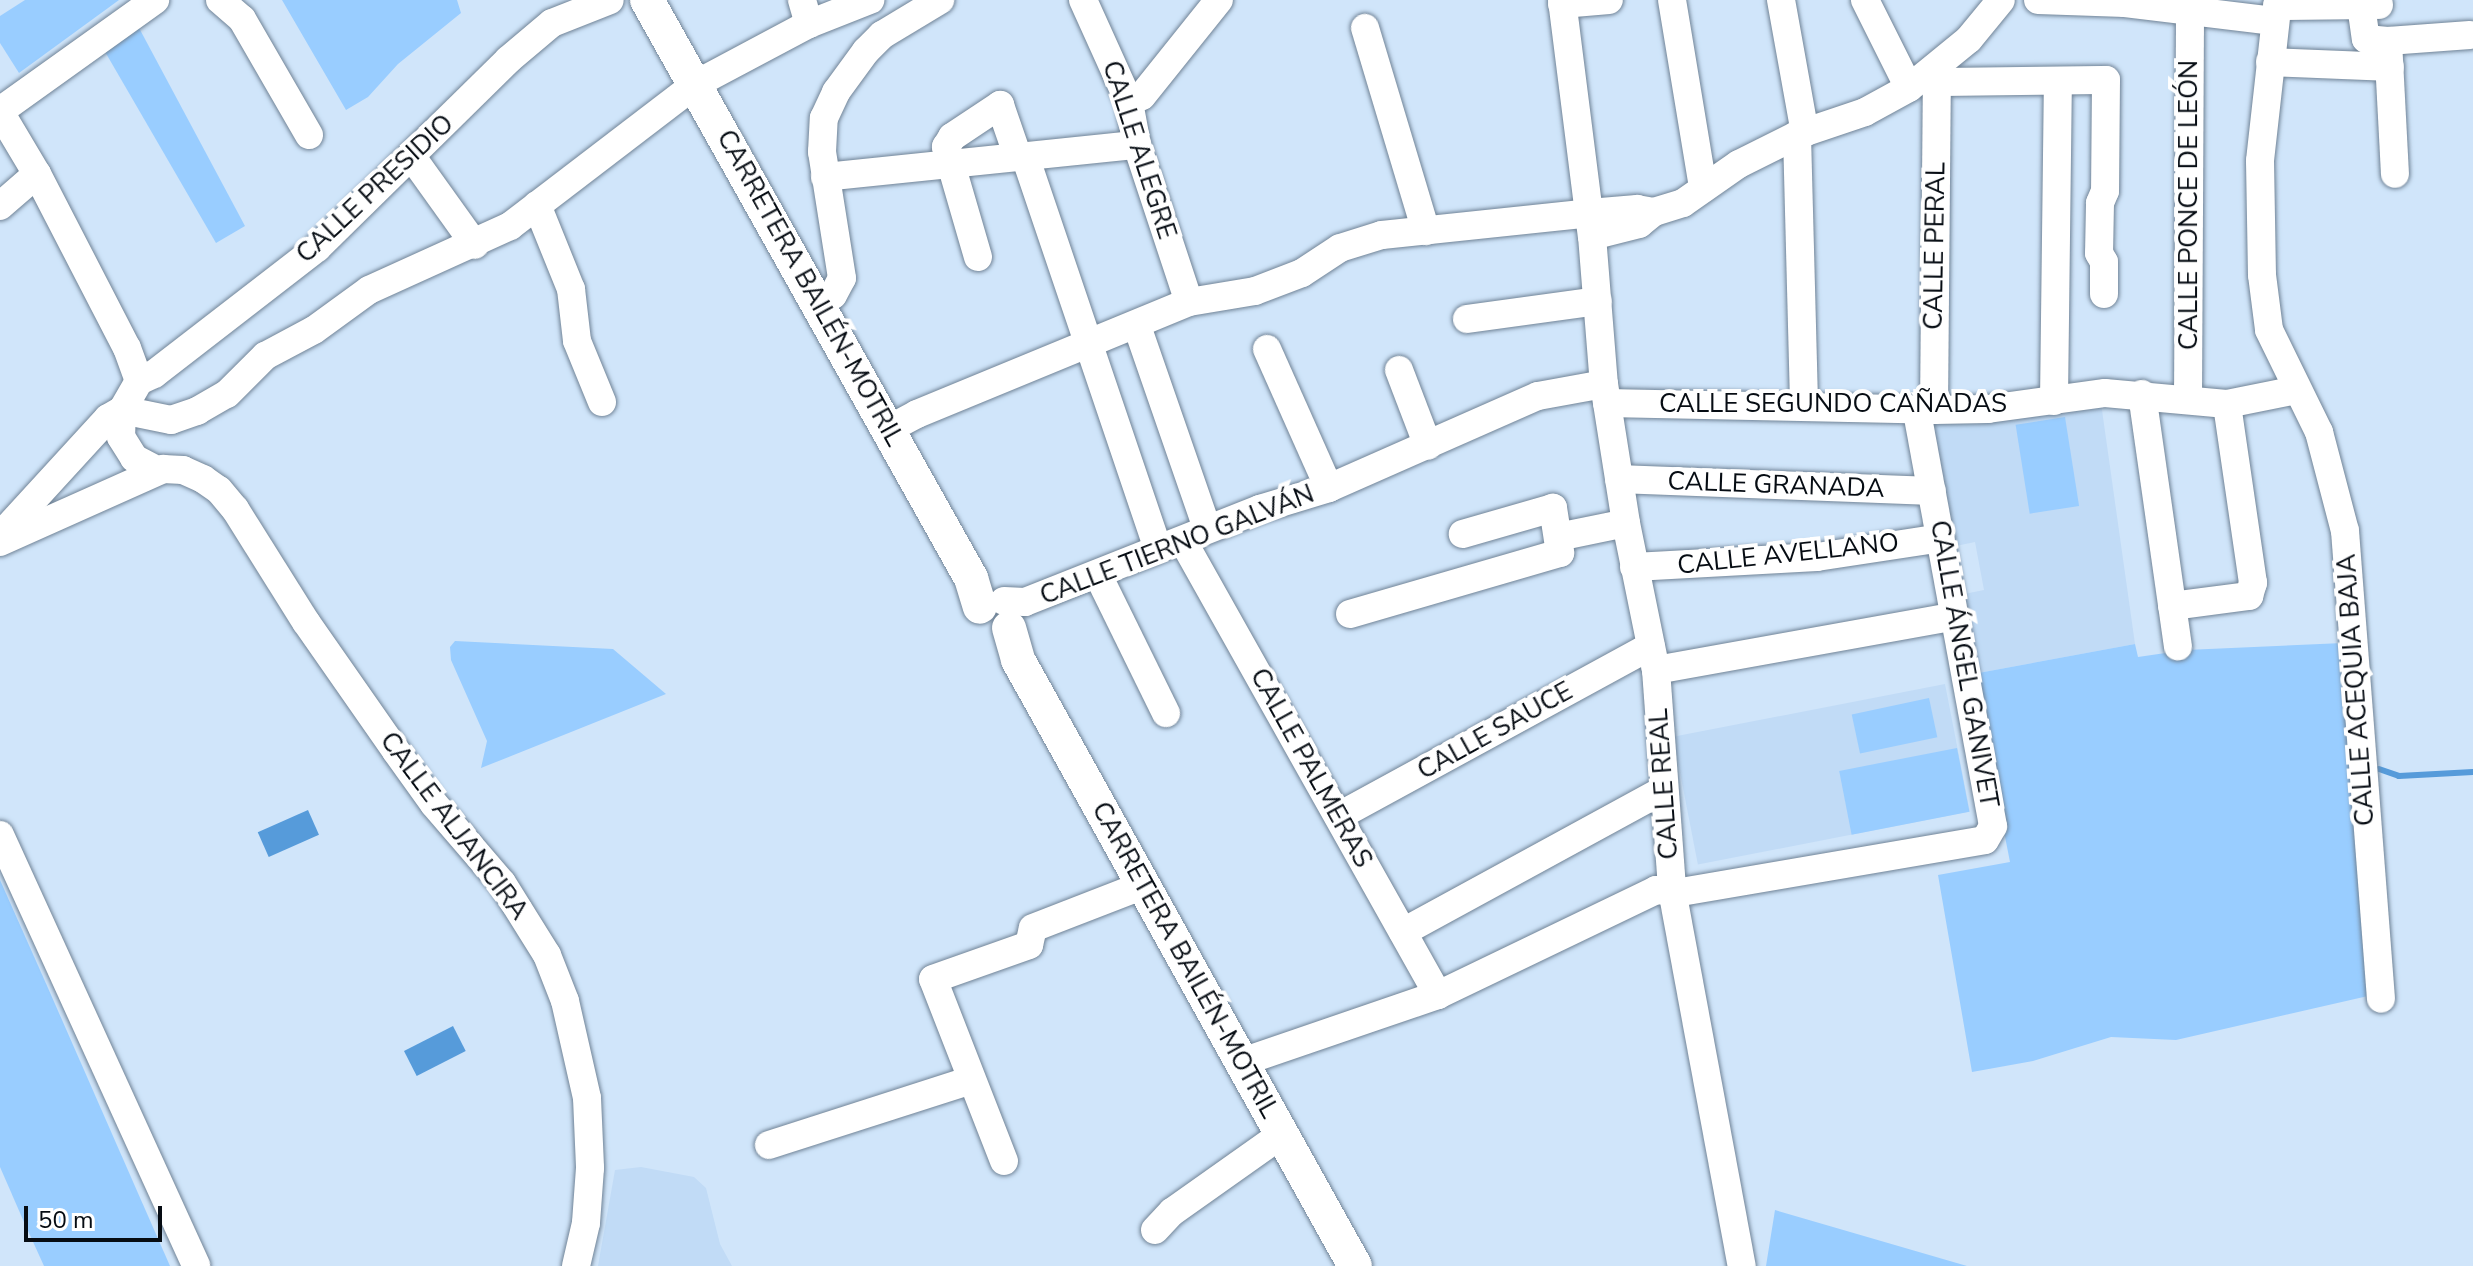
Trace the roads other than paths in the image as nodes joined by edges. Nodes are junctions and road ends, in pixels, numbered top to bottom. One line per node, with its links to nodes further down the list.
1 (138, 0): 28 (street)
2 (155, 0): 30 (street)
3 (220, 0): 32 (street)
4 (610, 0): 35 (street, CALLE PRESIDIO)
5 (647, 0): 27 (main road, CARRETERA BAILÉN-MOTRIL)
6 (870, 0): 20 (street)
7 (940, 0): 39 (street)
8 (1083, 0): 29 (street, CALLE ALEGRE)
9 (1219, 0): 29 (street)
10 (1609, 0): 16 (street)
11 (1672, 0): 40 (street)
12 (1781, 0): 31 (street)
13 (1865, 0): 26 (street)
14 (2001, 0): 26 (street)
15 (2038, 0): 19 (street)
16 (1562, 2): 43 (street, CALLE REAL)
17 (2370, 3): 18 (street); 23 (street)
18 (2277, 9): 19 (street); 24 (street, CALLE ACEQUIA BAJA)
19 (2190, 10): 60 (street, CALLE PONCE DE LEÓN)
20 (806, 12): 27 (street)
21 (1365, 28): 44 (street)
22 (2470, 35): 23 (street)
23 (2389, 54): 24 (street); 38 (street)
24 (2270, 62): 57 (street, CALLE ACEQUIA BAJA)
25 (2058, 81): 26 (street); 47 (street); 61 (street)
26 (1925, 82): 31 (street); 65 (street, CALLE PERAL)
27 (687, 90): 41 (street); 48 (main road, CARRETERA BAILÉN-MOTRIL)
28 (0, 98)
29 (1129, 102): 33 (street, CALLE ALEGRE)
30 (0, 111): 37 (street)
31 (1801, 134): 40 (street); 64 (street)
32 (309, 135)
33 (1137, 145): 34 (street); 50 (street, CALLE ALEGRE)
34 (1021, 156): 36 (street); 36 (street, CALLE PALMERAS); 53 (street, CALLE PALMERAS)
35 (412, 157): 45 (street); 56 (street, CALLE PRESIDIO)
36 (950, 164): 39 (street); 46 (street)
37 (37, 174): 42 (street); 56 (street)
38 (2395, 174)
39 (825, 177): 48 (street)
40 (1703, 188): 43 (street)
41 (537, 205): 45 (street); 62 (street)
42 (0, 206)
43 (1591, 224): 44 (street); 49 (street, CALLE REAL)
44 (1426, 231): 50 (street)
45 (475, 245): 67 (street)
46 (978, 257)
47 (2104, 294)
48 (817, 301): 66 (main road, CARRETERA BAILÉN-MOTRIL)
49 (1598, 301): 51 (street); 58 (street, CALLE REAL)
50 (1189, 302): 52 (street)
51 (1467, 319)
52 (1137, 326): 53 (street); 72 (street)
53 (1089, 344): 66 (street); 78 (street, CALLE PALMERAS)
54 (1267, 349): 70 (street, CALLE TIERNO GALVÁN)
55 (1399, 370): 68 (street)
56 (139, 381): 67 (street)
57 (2297, 390): 63 (street, CALLE SEGUNDO CAÑADAS); 95 (street, CALLE ACEQUIA BAJA)
58 (1605, 394): 64 (street, CALLE SEGUNDO CAÑADAS); 68 (street, CALLE TIERNO GALVÁN); 69 (street, CALLE REAL)
59 (2142, 394): 60 (street, CALLE SEGUNDO CAÑADAS); 61 (street, CALLE SEGUNDO CAÑADAS); 81 (street)
60 (2188, 400): 63 (street, CALLE SEGUNDO CAÑADAS)
61 (2054, 401): 65 (street, CALLE SEGUNDO CAÑADAS)
62 (602, 402)
63 (2227, 404): 81 (street)
64 (1804, 406): 65 (street, CALLE SEGUNDO CAÑADAS)
65 (1926, 410): 71 (street, CALLE ÁNGEL GANIVET)
66 (889, 429): 82 (main road, CARRETERA BAILÉN-MOTRIL)
67 (134, 444): 77 (street); 77 (street); 103 (street, CALLE ALJANCIRA)
68 (1428, 446): 70 (street, CALLE TIERNO GALVÁN)
69 (1619, 479): 71 (street, CALLE GRANADA); 73 (street, CALLE REAL)
70 (1329, 488): 78 (street, CALLE TIERNO GALVÁN)
71 (1932, 491): 76 (street, CALLE ÁNGEL GANIVET)
72 (1205, 522)
73 (1626, 523): 75 (street); 79 (street, CALLE REAL)
74 (1463, 534): 75 (street)
75 (1558, 537): 83 (street)
76 (1941, 538): 79 (street, CALLE AVELLANO); 84 (street, CALLE ÁNGEL GANIVET)
77 (0, 539)
78 (1169, 542): 80 (street, CALLE TIERNO GALVÁN); 89 (street, CALLE PALMERAS)
79 (1634, 567): 86 (street, CALLE REAL)
80 (1098, 575): 82 (street, CALLE TIERNO GALVÁN); 87 (street)
81 (2172, 606): 85 (street)
82 (1001, 613): 91 (main road, CARRETERA BAILÉN-MOTRIL)
83 (1350, 614)
84 (1955, 616): 86 (street, CALLE SAUCE); 92 (street, CALLE ÁNGEL GANIVET)
85 (2178, 646)
86 (1654, 658): 88 (street, CALLE REAL); 89 (street, CALLE SAUCE)
87 (1166, 713)
88 (1663, 790): 92 (street, CALLE REAL); 93 (street)
89 (1339, 816): 93 (street, CALLE PALMERAS)
90 (0, 835): 102 (street)
91 (1144, 885): 96 (main road, CARRETERA BAILÉN-MOTRIL); 97 (street)
92 (1672, 890): 94 (street); 105 (street, CALLE REAL)
93 (1403, 932): 94 (street, CALLE PALMERAS)
94 (1438, 995): 96 (street)
95 (2381, 999)
96 (1242, 1062): 98 (main road, CARRETERA BAILÉN-MOTRIL)
97 (971, 1080): 99 (street); 100 (street)
98 (1282, 1134): 101 (street); 104 (main road, CARRETERA BAILÉN-MOTRIL)
99 (769, 1145)
100 (1004, 1161)
101 (1155, 1230)
102 (196, 1266)
103 (576, 1266)
104 (1355, 1266)
105 (1742, 1266)

